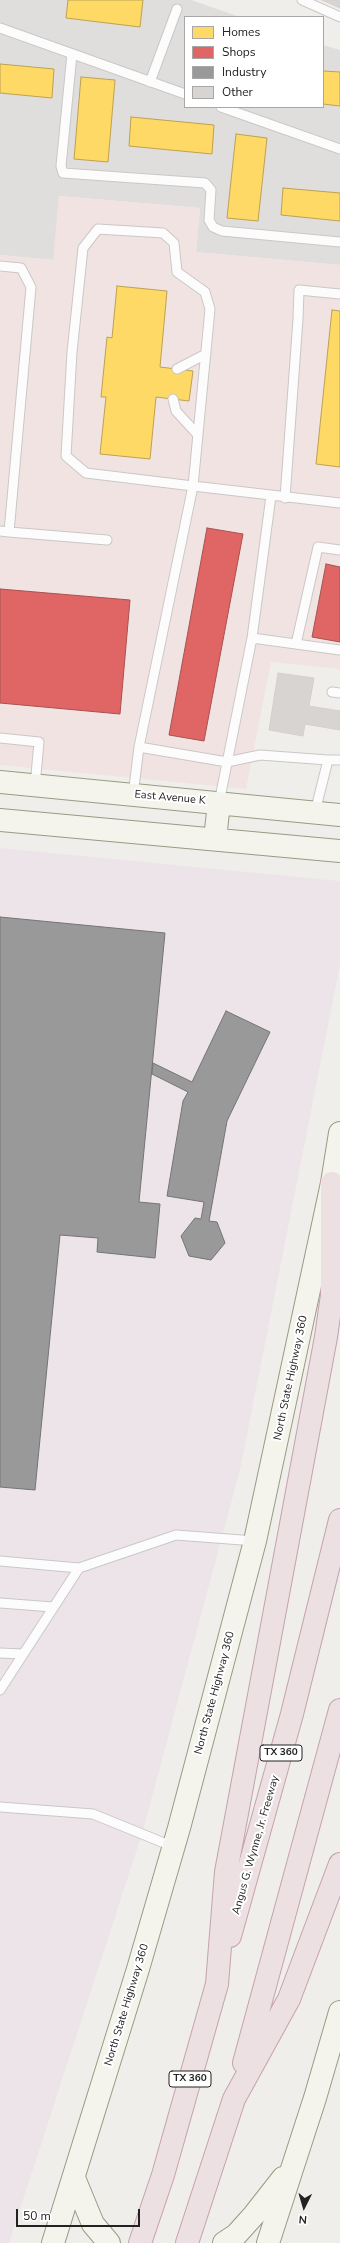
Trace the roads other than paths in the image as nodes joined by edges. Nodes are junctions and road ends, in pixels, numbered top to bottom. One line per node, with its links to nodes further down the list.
1 (302, 0): 3 (lane)
2 (177, 9): 6 (lane)
3 (340, 17)
4 (0, 28): 5 (lane)
5 (72, 54): 6 (lane); 10 (lane)
6 (150, 82): 7 (lane)
7 (184, 94)
8 (224, 108): 9 (lane)
9 (340, 149)
10 (340, 242)
11 (0, 266): 21 (lane)
12 (340, 294): 19 (lane)
13 (206, 354): 14 (lane); 16 (lane); 17 (lane)
14 (177, 369)
15 (173, 399): 16 (lane)
16 (198, 435): 17 (lane)
17 (193, 486): 18 (lane); 28 (lane)
18 (270, 496): 19 (lane); 24 (lane)
19 (285, 498): 20 (lane)
20 (339, 504)
21 (4, 531): 22 (lane)
22 (108, 540)
23 (340, 550): 25 (lane)
24 (252, 638): 25 (lane); 31 (lane)
25 (296, 644): 26 (lane)
26 (340, 650)
27 (0, 738): 33 (lane)
28 (139, 746): 31 (lane); 34 (lane)
29 (328, 760): 30 (lane); 31 (lane); 36 (lane)
30 (340, 760)
31 (227, 762): 35 (lane)
32 (0, 782): 33 (main road, East Avenue K)
33 (35, 786): 34 (main road, East Avenue K)
34 (133, 795): 35 (main road, East Avenue K)
35 (219, 803): 36 (main road, East Avenue K); 39 (main road)
36 (315, 812): 37 (main road, East Avenue K)
37 (340, 815)
38 (0, 820): 39 (main road)
39 (215, 839): 40 (main road)
40 (340, 851)
41 (340, 1133): 42 (main road, North State Highway 360)
42 (332, 1182): 44 (main road, North State Highway 360); 56 (highway)
43 (340, 1520): 56 (highway, Angus G. Wynne, Jr. Freeway / TX 360)
44 (255, 1541): 46 (lane); 54 (main road, North State Highway 360)
45 (0, 1561): 46 (lane)
46 (79, 1568): 48 (lane)
47 (0, 1603): 48 (lane)
48 (53, 1607): 50 (lane)
49 (0, 1653): 50 (lane)
50 (23, 1654): 51 (lane)
51 (0, 1690)
52 (340, 1710): 58 (highway)
53 (0, 1807): 54 (lane)
54 (174, 1847): 60 (main road, North State Highway 360)
55 (340, 1864): 58 (highway)
56 (217, 1984): 63 (highway, TX 360)
57 (340, 2012): 59 (main road)
58 (234, 2099): 64 (highway)
59 (292, 2165): 65 (main road); 66 (main road)
60 (74, 2178): 61 (main road, North State Highway 360); 62 (main road)
61 (53, 2243)
62 (109, 2243)
63 (140, 2243)
64 (187, 2243)
65 (224, 2243)
66 (268, 2243)

